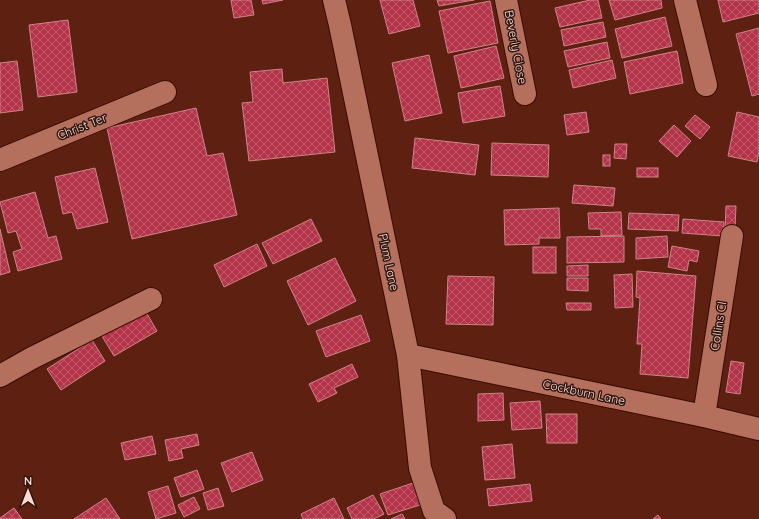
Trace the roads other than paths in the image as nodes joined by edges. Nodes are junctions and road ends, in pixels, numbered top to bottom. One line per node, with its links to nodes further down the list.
1 (334, 0): 10 (street, Plum Lane)
2 (506, 0): 6 (street, Beverly Close)
3 (685, 0): 4 (street)
4 (706, 85)
5 (165, 92): 7 (street, Christ Ter)
6 (525, 94)
7 (0, 160)
8 (732, 236): 12 (street, Collins Cl)
9 (152, 299): 11 (street)
10 (408, 355): 12 (street, Cockburn Lane); 14 (street, Plum Lane)
11 (0, 376)
12 (704, 416): 13 (street, Cockburn Lane)
13 (759, 429)
14 (445, 519)

